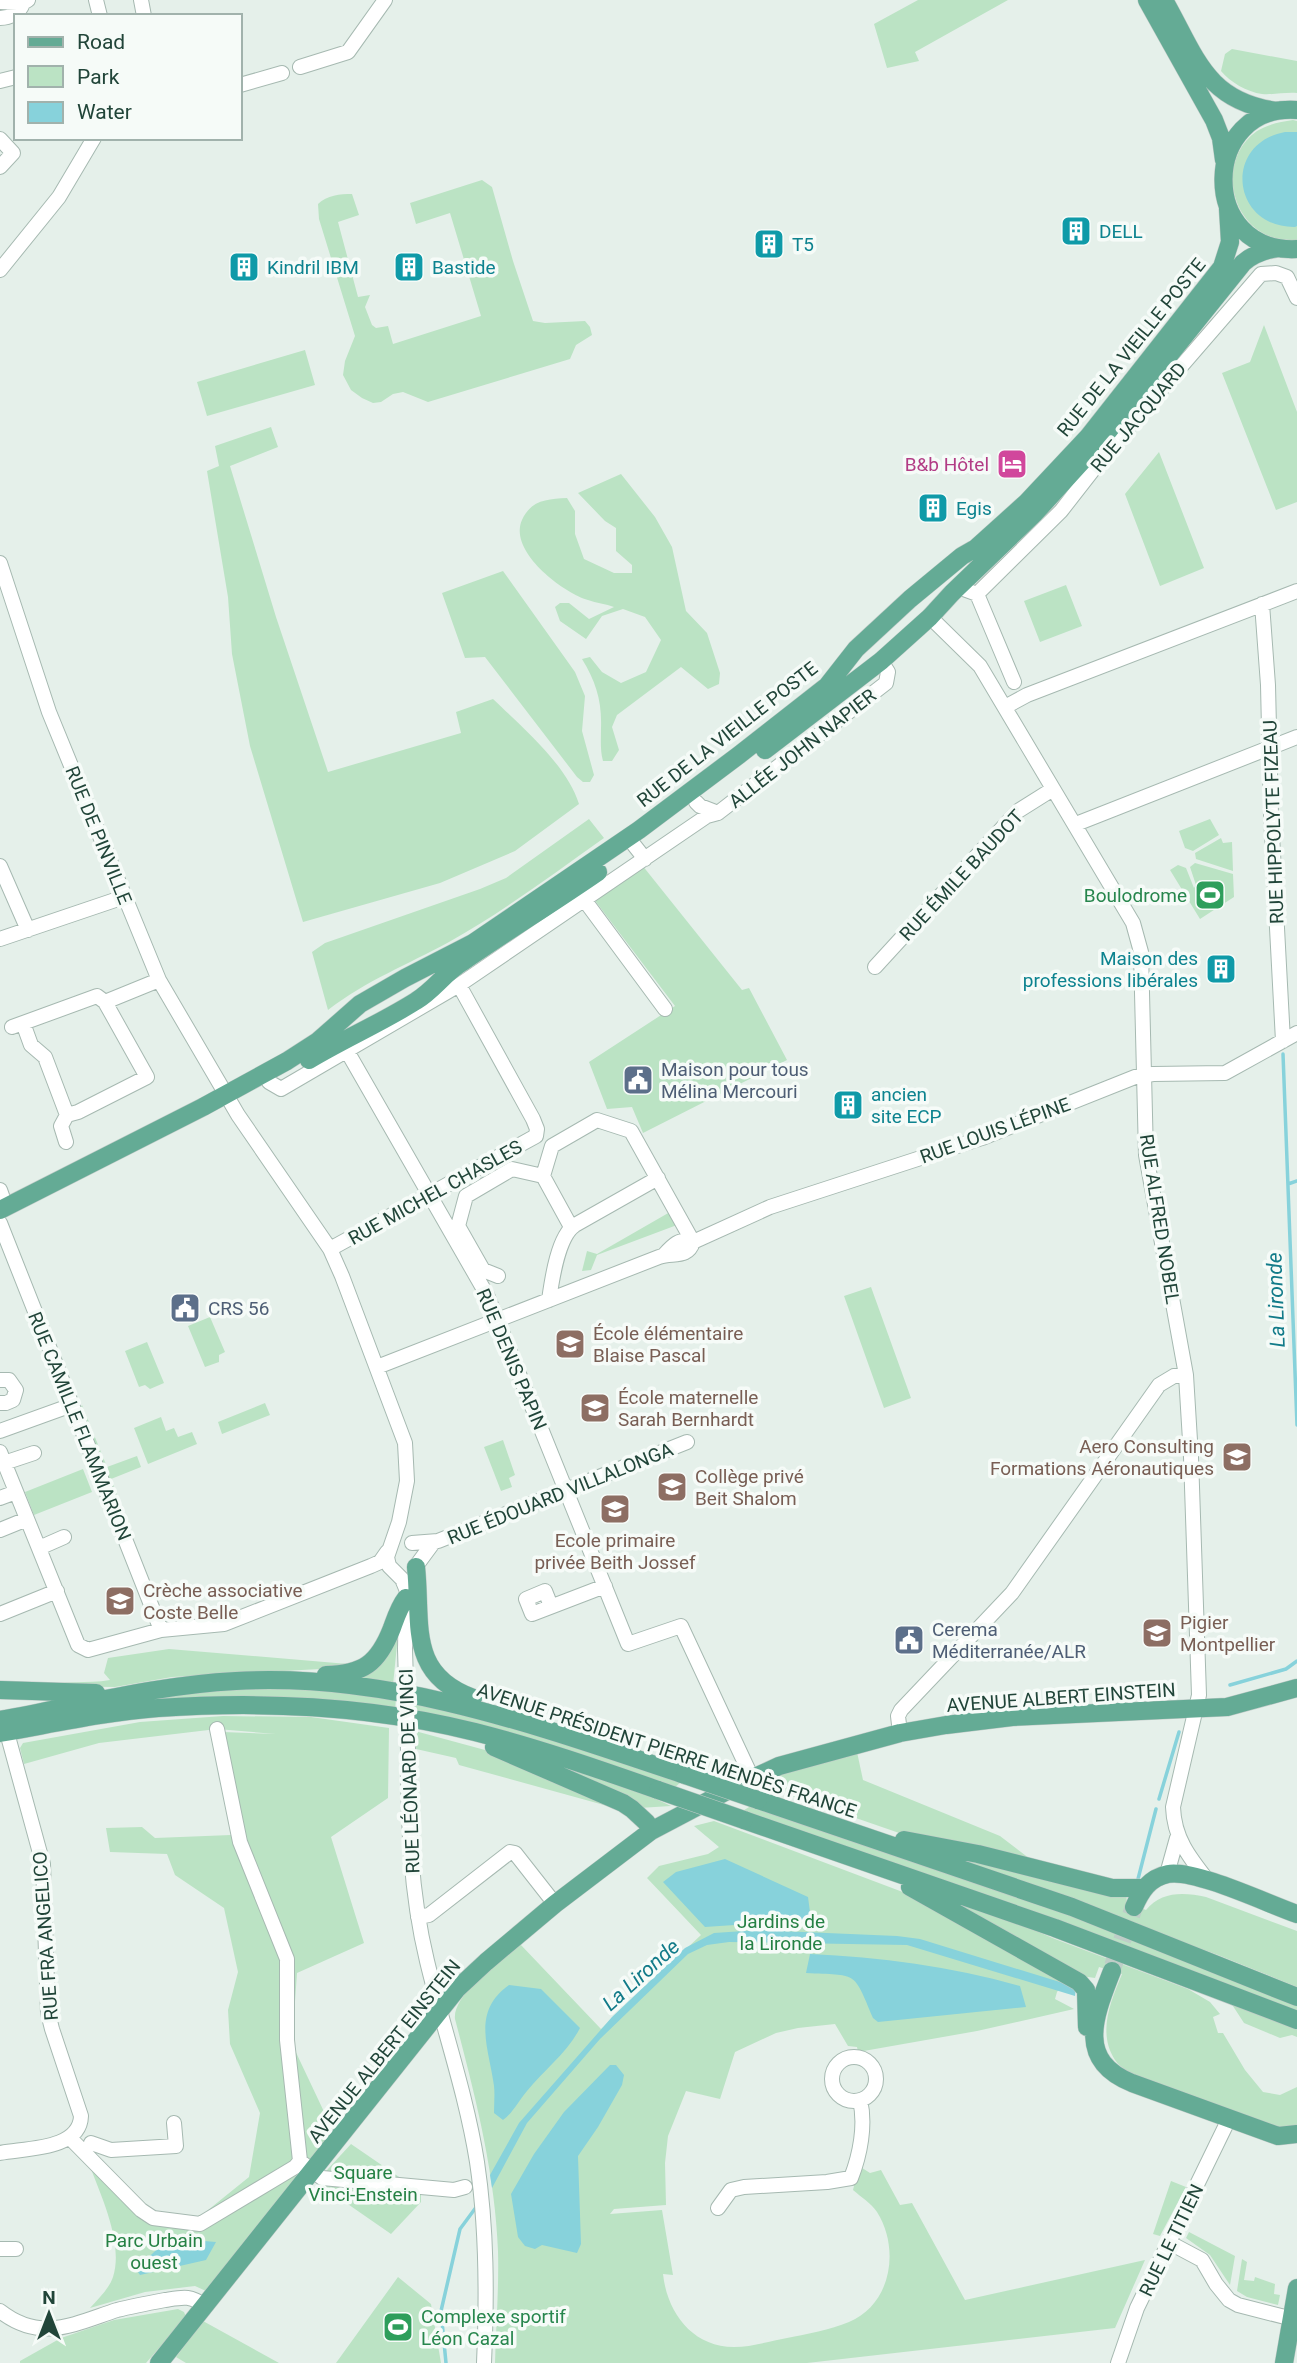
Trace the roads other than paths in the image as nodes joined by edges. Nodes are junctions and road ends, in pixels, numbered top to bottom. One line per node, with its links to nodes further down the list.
1 (385, 0): 6 (street)
2 (1147, 0): 13 (main road, RUE DE LA VIEILLE POSTE)
3 (1164, 0): 10 (main road)
4 (0, 2): 5 (street)
5 (26, 2)
6 (300, 68)
7 (282, 73): 8 (street)
8 (242, 84)
9 (1297, 110): 10 (main road)
10 (1277, 111): 13 (main road)
11 (0, 139): 14 (street)
12 (93, 140): 17 (street)
13 (1224, 162): 15 (main road, RUE DE LA VIEILLE POSTE)
14 (0, 167)
15 (1228, 209): 16 (main road); 49 (main road, RUE DE LA VIEILLE POSTE)
16 (1291, 250): 20 (main road, RUE DE LA VIEILLE POSTE)
17 (0, 271)
18 (1297, 298): 22 (street, RUE JACQUARD)
19 (0, 565): 37 (street, RUE DE PINVILLE)
20 (958, 587): 22 (street); 24 (main road, RUE DE LA VIEILLE POSTE)
21 (1297, 590): 23 (street)
22 (977, 594): 26 (street)
23 (1262, 604): 27 (street); 29 (street, RUE HIPPOLYTE FIZEAU)
24 (930, 617): 25 (main road, RUE DE LA VIEILLE POSTE); 27 (street, RUE ALFRED NOBEL)
25 (881, 661): 31 (main road, RUE DE LA VIEILLE POSTE); 32 (street, ALLÉE JOHN NAPIER)
26 (1014, 682)
27 (1005, 707): 30 (street, RUE ALFRED NOBEL)
28 (1297, 737): 29 (street)
29 (1269, 748): 33 (street); 46 (street, RUE HIPPOLYTE FIZEAU)
30 (1053, 789): 33 (street, RUE ALFRED NOBEL); 40 (street, RUE ÉMILE BAUDOT)
31 (696, 802): 32 (street, ALLÉE JOHN NAPIER); 34 (main road, RUE DE LA VIEILLE POSTE)
32 (718, 813): 34 (street, RUE DE LA VIEILLE POSTE)
33 (1076, 824): 48 (street, RUE ALFRED NOBEL)
34 (640, 852): 36 (main road, RUE DE LA VIEILLE POSTE)
35 (0, 866): 38 (street)
36 (580, 894): 42 (street, RUE DE LA VIEILLE POSTE); 42 (main road, RUE DE LA VIEILLE POSTE); 44 (street)
37 (124, 897): 38 (street); 41 (street, RUE DE PINVILLE)
38 (28, 930): 39 (street)
39 (0, 939)
40 (875, 967)
41 (159, 980): 43 (street); 49 (street, RUE DE PINVILLE)
42 (451, 982): 47 (main road, RUE DE LA VIEILLE POSTE); 54 (street, RUE MICHEL CHASLES)
43 (105, 1002): 50 (street); 50 (street)
44 (665, 1009)
45 (1297, 1033): 46 (street, RUE LOUIS LÉPINE)
46 (1283, 1041): 48 (street, RUE LOUIS LÉPINE)
47 (342, 1050): 49 (main road, RUE DE LA VIEILLE POSTE); 54 (street, RUE DENIS PAPIN)
48 (1144, 1075): 57 (street, RUE LOUIS LÉPINE); 63 (street, RUE ALFRED NOBEL)
49 (226, 1095): 55 (main road, RUE DE LA VIEILLE POSTE); 58 (street)
50 (68, 1115): 51 (street)
51 (66, 1142)
52 (543, 1176): 53 (street); 56 (street); 59 (street)
53 (658, 1178): 56 (street); 57 (street)
54 (429, 1195): 58 (street, RUE MICHEL CHASLES); 61 (street, RUE DENIS PAPIN)
55 (2, 1207): 66 (street, RUE CAMILLE FLAMMARION)
56 (571, 1227): 60 (street)
57 (693, 1242): 60 (street, RUE LOUIS LÉPINE)
58 (330, 1249): 62 (street)
59 (498, 1276)
60 (549, 1300): 61 (street, RUE LOUIS LÉPINE)
61 (498, 1320): 62 (street, RUE LOUIS LÉPINE); 72 (street, RUE DENIS PAPIN)
62 (377, 1367): 76 (street)
63 (1186, 1376): 93 (street, RUE ALFRED NOBEL); 98 (street)
64 (0, 1380): 65 (street)
65 (4, 1403): 67 (street)
66 (72, 1405): 67 (street); 88 (street, RUE CAMILLE FLAMMARION)
67 (17, 1425): 68 (street)
68 (0, 1431)
69 (687, 1442): 72 (street, RUE ÉDOUARD VILLALONGA)
70 (34, 1453): 71 (street)
71 (2, 1458): 73 (street)
72 (566, 1491): 80 (street, RUE ÉDOUARD VILLALONGA); 83 (street, RUE DENIS PAPIN)
73 (16, 1492): 74 (street); 75 (street)
74 (0, 1498)
75 (27, 1519): 77 (street); 81 (street)
76 (399, 1522): 79 (street); 82 (street)
77 (0, 1530)
78 (64, 1537): 81 (street)
79 (409, 1542): 80 (street, RUE ÉDOUARD VILLALONGA); 82 (street, RUE ÉDOUARD VILLALONGA); 82 (street, RUE LÉONARD DE VINCI)
80 (433, 1543): 82 (street, RUE ÉDOUARD VILLALONGA)
81 (39, 1548): 84 (street)
82 (402, 1562): 85 (street, RUE LÉONARD DE VINCI); 88 (street, RUE ÉDOUARD VILLALONGA); 95 (main road)
83 (605, 1586): 86 (street); 100 (street, RUE DENIS PAPIN)
84 (57, 1591): 87 (street); 88 (street)
85 (407, 1595): 89 (main road); 111 (street, RUE LÉONARD DE VINCI, bridge)
86 (551, 1606)
87 (0, 1614)
88 (160, 1630)
89 (257, 1680): 92 (main road, AVENUE PRÉSIDENT PIERRE MENDÈS FRANCE); 95 (main road, AVENUE PRÉSIDENT PIERRE MENDÈS FRANCE)
90 (1297, 1688): 93 (main road, AVENUE ALBERT EINSTEIN)
91 (0, 1690): 92 (main road)
92 (155, 1690): 94 (main road, AVENUE PRÉSIDENT PIERRE MENDÈS FRANCE)
93 (1198, 1709): 98 (main road, AVENUE ALBERT EINSTEIN); 103 (street, RUE ALFRED NOBEL)
94 (0, 1720)
95 (529, 1723): 102 (main road, AVENUE PRÉSIDENT PIERRE MENDÈS FRANCE, bridge)
96 (447, 1726): 99 (main road, AVENUE PRÉSIDENT PIERRE MENDÈS FRANCE); 101 (main road); 104 (main road, AVENUE PRÉSIDENT PIERRE MENDÈS FRANCE, bridge)
97 (217, 1729): 126 (street)
98 (900, 1733): 100 (main road, AVENUE ALBERT EINSTEIN)
99 (3, 1738): 122 (street, RUE FRA ANGELICO)
100 (752, 1778): 101 (main road, AVENUE ALBERT EINSTEIN)
101 (649, 1827): 108 (main road, AVENUE ALBERT EINSTEIN)
102 (864, 1837): 107 (main road); 113 (main road, AVENUE PRÉSIDENT PIERRE MENDÈS FRANCE)
103 (1177, 1838): 105 (street, RUE ALFRED NOBEL); 106 (street, RUE ALFRED NOBEL)
104 (886, 1869): 115 (main road, AVENUE PRÉSIDENT PIERRE MENDÈS FRANCE); 116 (main road)
105 (1167, 1874): 106 (main road); 107 (main road)
106 (1208, 1881): 110 (main road)
107 (1143, 1888): 109 (main road)
108 (555, 1904): 111 (street); 114 (main road, AVENUE ALBERT EINSTEIN)
109 (1134, 1907)
110 (1297, 1914)
111 (418, 1917): 114 (street, RUE LÉONARD DE VINCI)
112 (1112, 1971): 116 (main road)
113 (1297, 1997)
114 (440, 2011): 126 (main road, AVENUE ALBERT EINSTEIN); 137 (street, RUE LÉONARD DE VINCI)
115 (1297, 2020)
116 (1094, 2045): 118 (main road)
117 (860, 2100): 128 (street)
118 (1225, 2118): 121 (main road); 129 (street, RUE LE TITIEN)
119 (174, 2123): 123 (street)
120 (1297, 2134): 121 (main road)
121 (1278, 2137): 124 (main road)
122 (70, 2138): 125 (street); 126 (street)
123 (91, 2143)
124 (1297, 2147)
125 (0, 2153)
126 (307, 2166): 127 (street); 133 (main road, AVENUE ALBERT EINSTEIN)
127 (465, 2187)
128 (718, 2208)
129 (1170, 2243): 135 (street); 138 (street, RUE LE TITIEN)
130 (0, 2249): 131 (street)
131 (16, 2249)
132 (1297, 2288): 135 (main road)
133 (206, 2306): 134 (street); 136 (main road, AVENUE ALBERT EINSTEIN)
134 (0, 2311)
135 (1295, 2319): 139 (main road)
136 (159, 2363)
137 (484, 2363)
138 (1118, 2363)
139 (1284, 2363)

